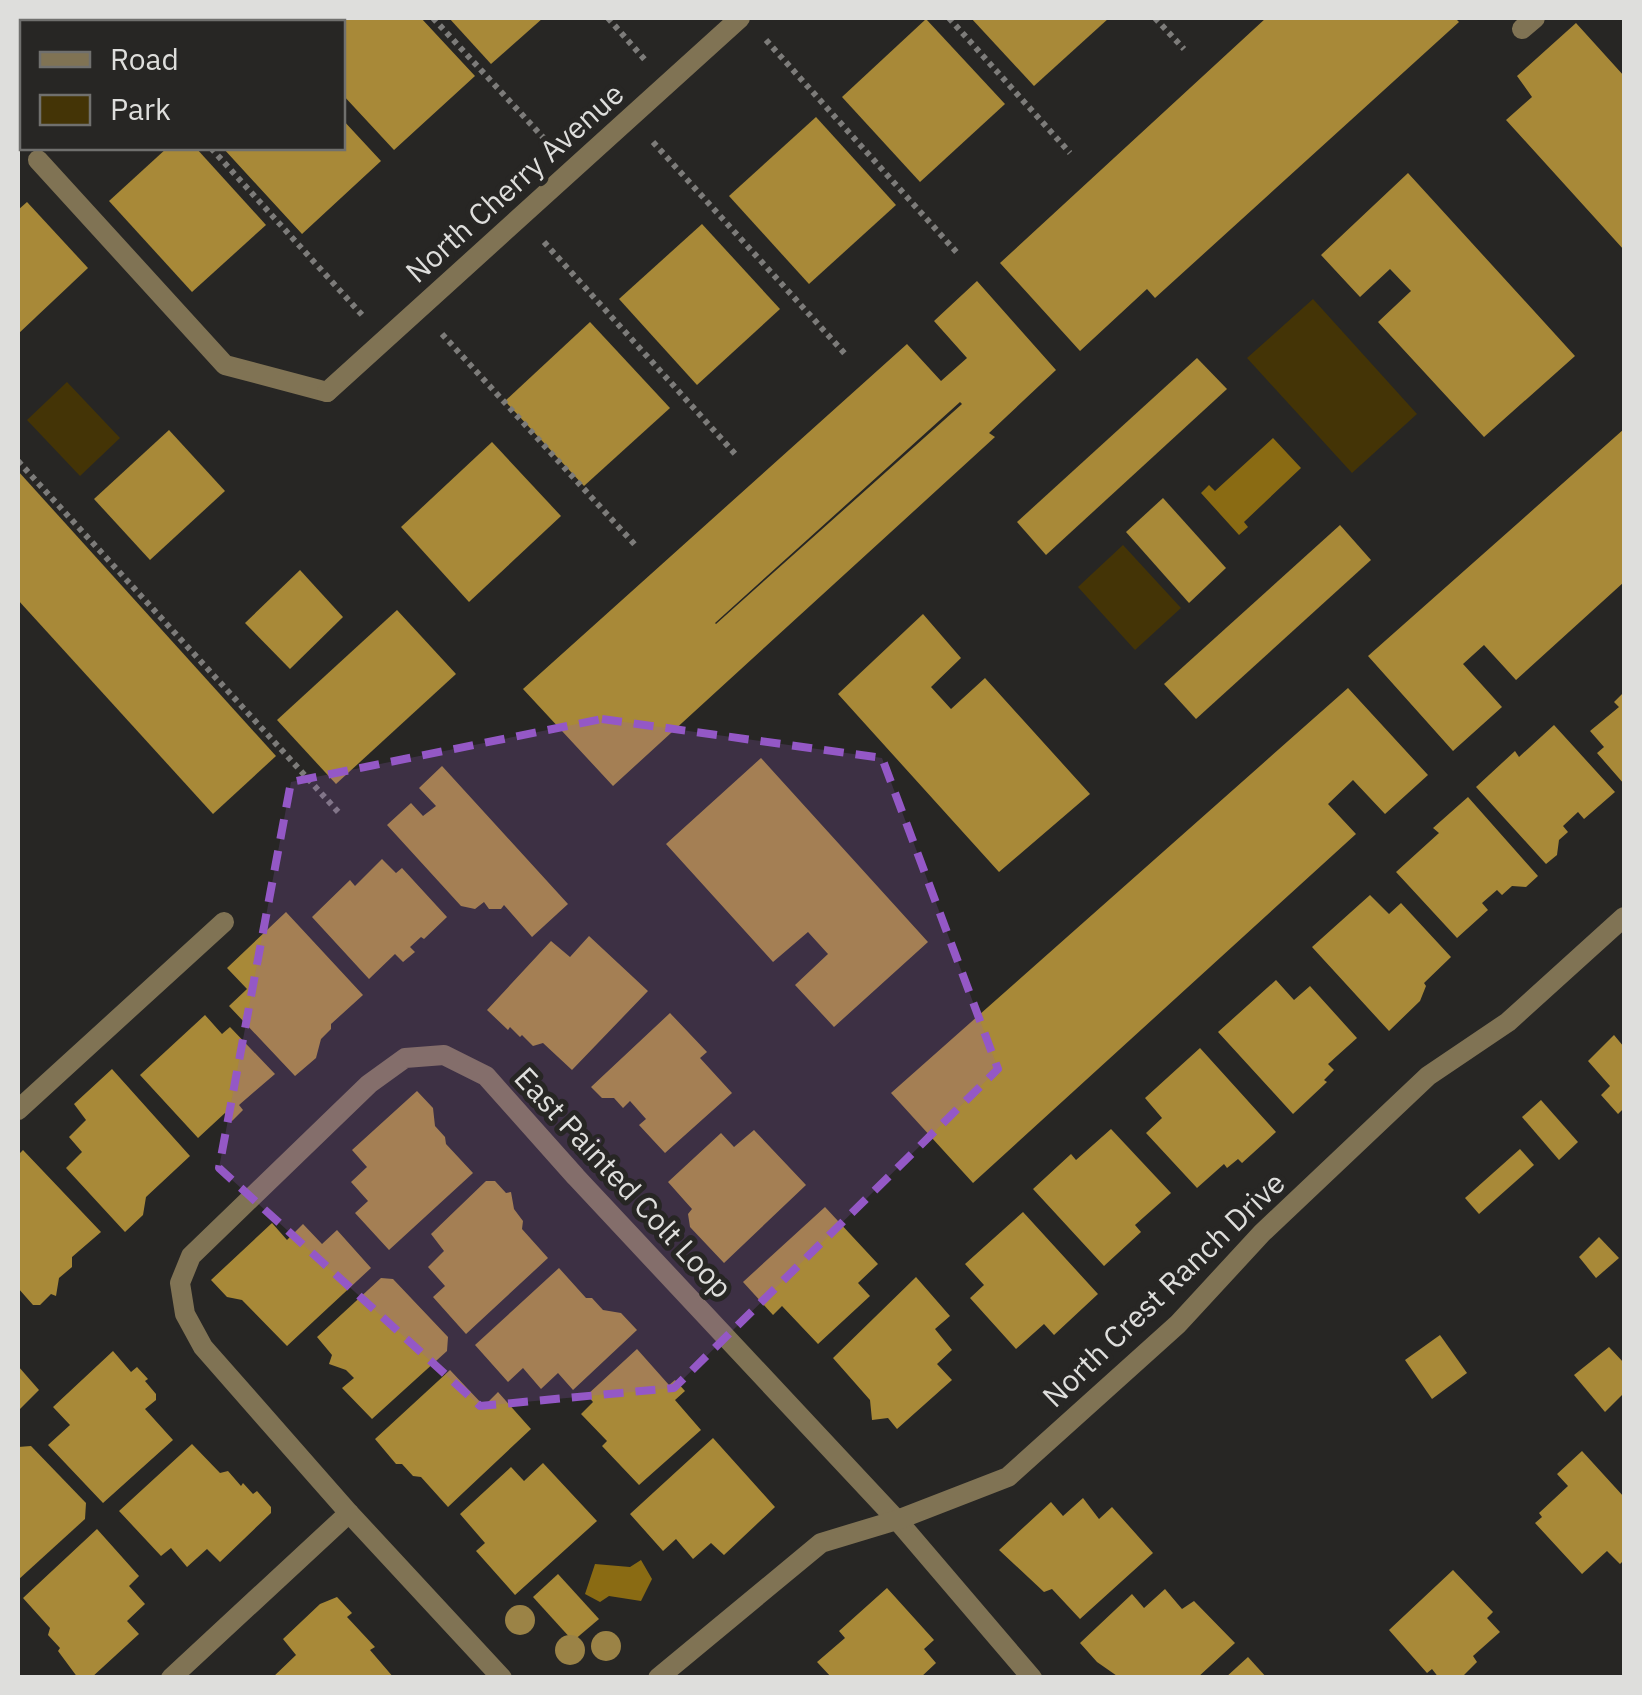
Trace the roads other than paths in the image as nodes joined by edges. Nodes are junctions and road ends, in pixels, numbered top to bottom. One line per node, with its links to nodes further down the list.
1 (740, 18): 2 (street, North Cherry Avenue)
2 (38, 160)
3 (1624, 917): 7 (street, North Crest Ranch Drive)
4 (224, 922): 5 (street)
5 (18, 1110)
6 (349, 1513): 7 (street, East Painted Colt Loop); 8 (street); 9 (street, East Painted Colt Loop)
7 (897, 1520): 10 (street, North Crest Ranch Drive); 11 (street, East Painted Colt Loop)
8 (172, 1678)
9 (502, 1678)
10 (658, 1678)
11 (1032, 1678)

